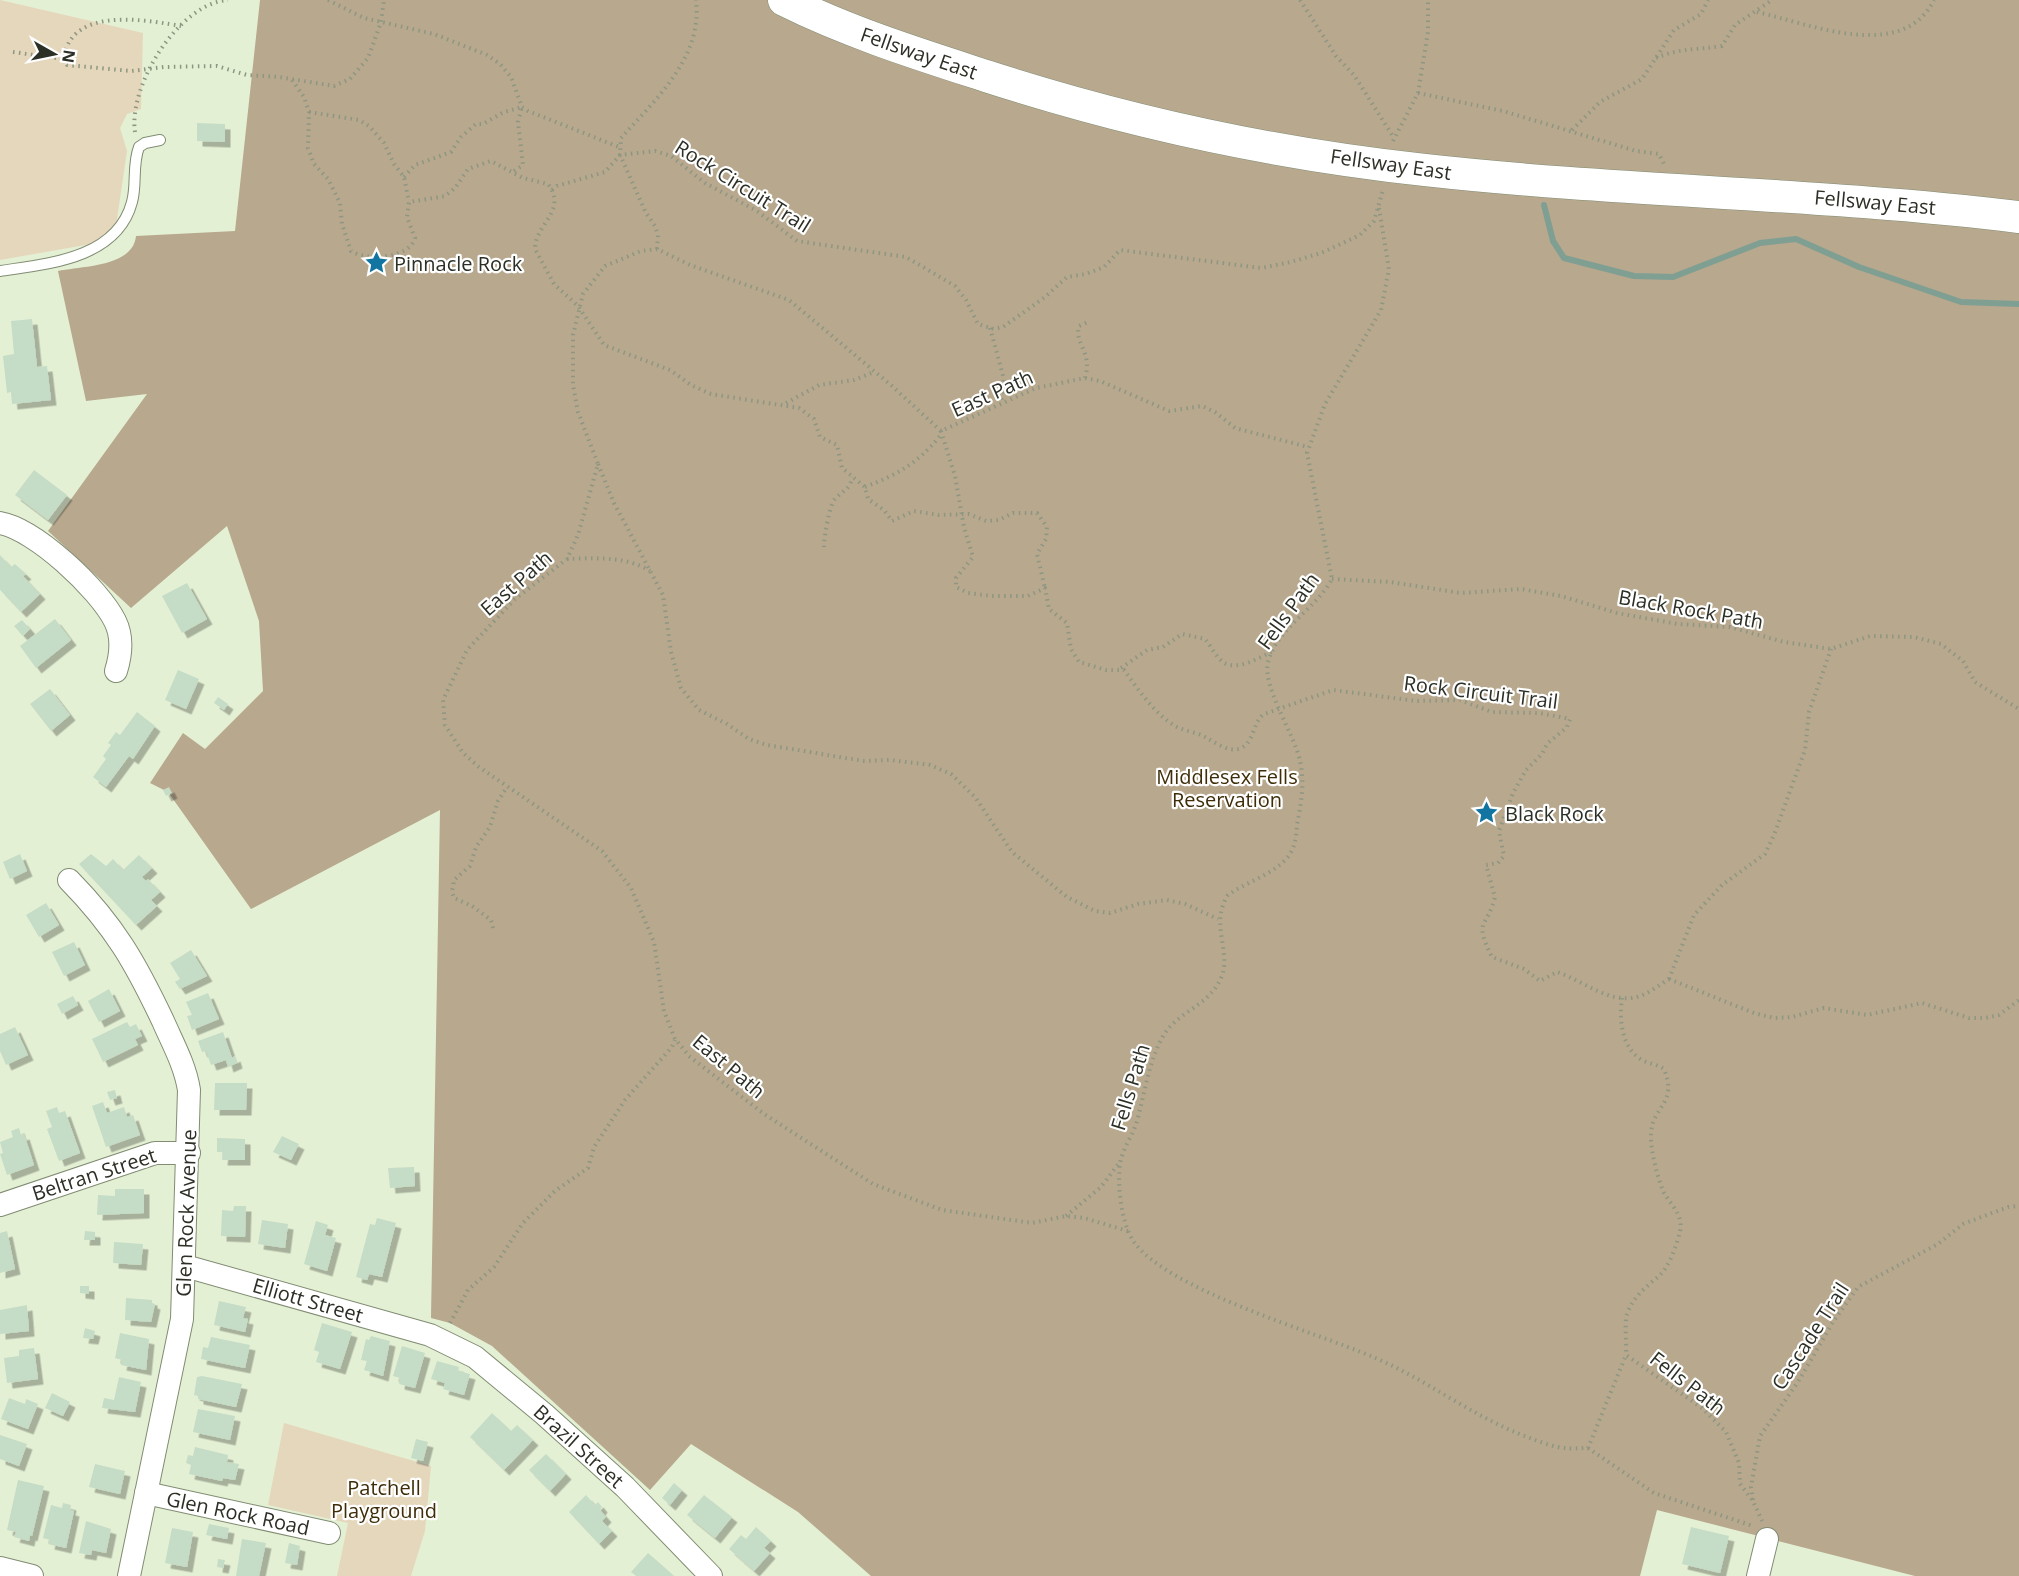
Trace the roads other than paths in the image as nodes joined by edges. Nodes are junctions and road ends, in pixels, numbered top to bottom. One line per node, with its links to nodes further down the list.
1 (784, 0): 3 (main road, Fellsway East)
2 (160, 140): 4 (lane)
3 (2019, 217)
4 (0, 271)
5 (0, 523): 6 (street)
6 (116, 671)
7 (69, 880): 8 (street, Glen Rock Avenue)
8 (189, 1153): 9 (street, Beltran Street); 10 (street, Glen Rock Avenue)
9 (0, 1205)
10 (185, 1266): 11 (street, Elliott Street); 12 (street, Glen Rock Avenue)
11 (436, 1337): 18 (street, Brazil Street)
12 (146, 1493): 13 (street, Glen Rock Road); 17 (street, Glen Rock Avenue)
13 (329, 1533)
14 (1767, 1539): 19 (street)
15 (0, 1568): 16 (street)
16 (32, 1576)
17 (129, 1576)
18 (711, 1576)
19 (1758, 1576)

